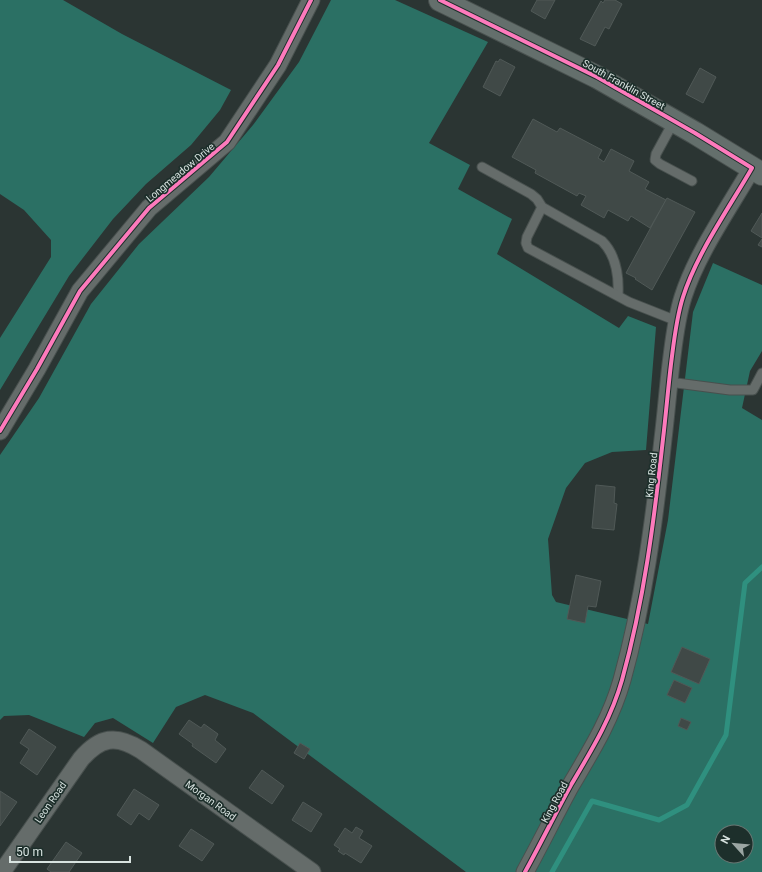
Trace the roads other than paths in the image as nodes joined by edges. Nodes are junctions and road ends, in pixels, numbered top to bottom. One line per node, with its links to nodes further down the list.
1 (311, 0): 12 (street, Longmeadow Drive)
2 (440, 0): 3 (main road, South Franklin Street)
3 (674, 121): 5 (main road, South Franklin Street); 6 (lane)
4 (482, 167): 7 (lane)
5 (757, 171): 9 (street, King Road)
6 (692, 181)
7 (542, 207): 8 (lane); 8 (lane)
8 (618, 296): 9 (lane)
9 (677, 321): 11 (street, King Road)
10 (762, 373): 11 (lane)
11 (669, 382): 16 (street, King Road)
12 (0, 431)
13 (106, 741): 14 (street, Leon Road); 15 (street, Morgan Road)
14 (3, 872)
15 (312, 872)
16 (525, 872)

